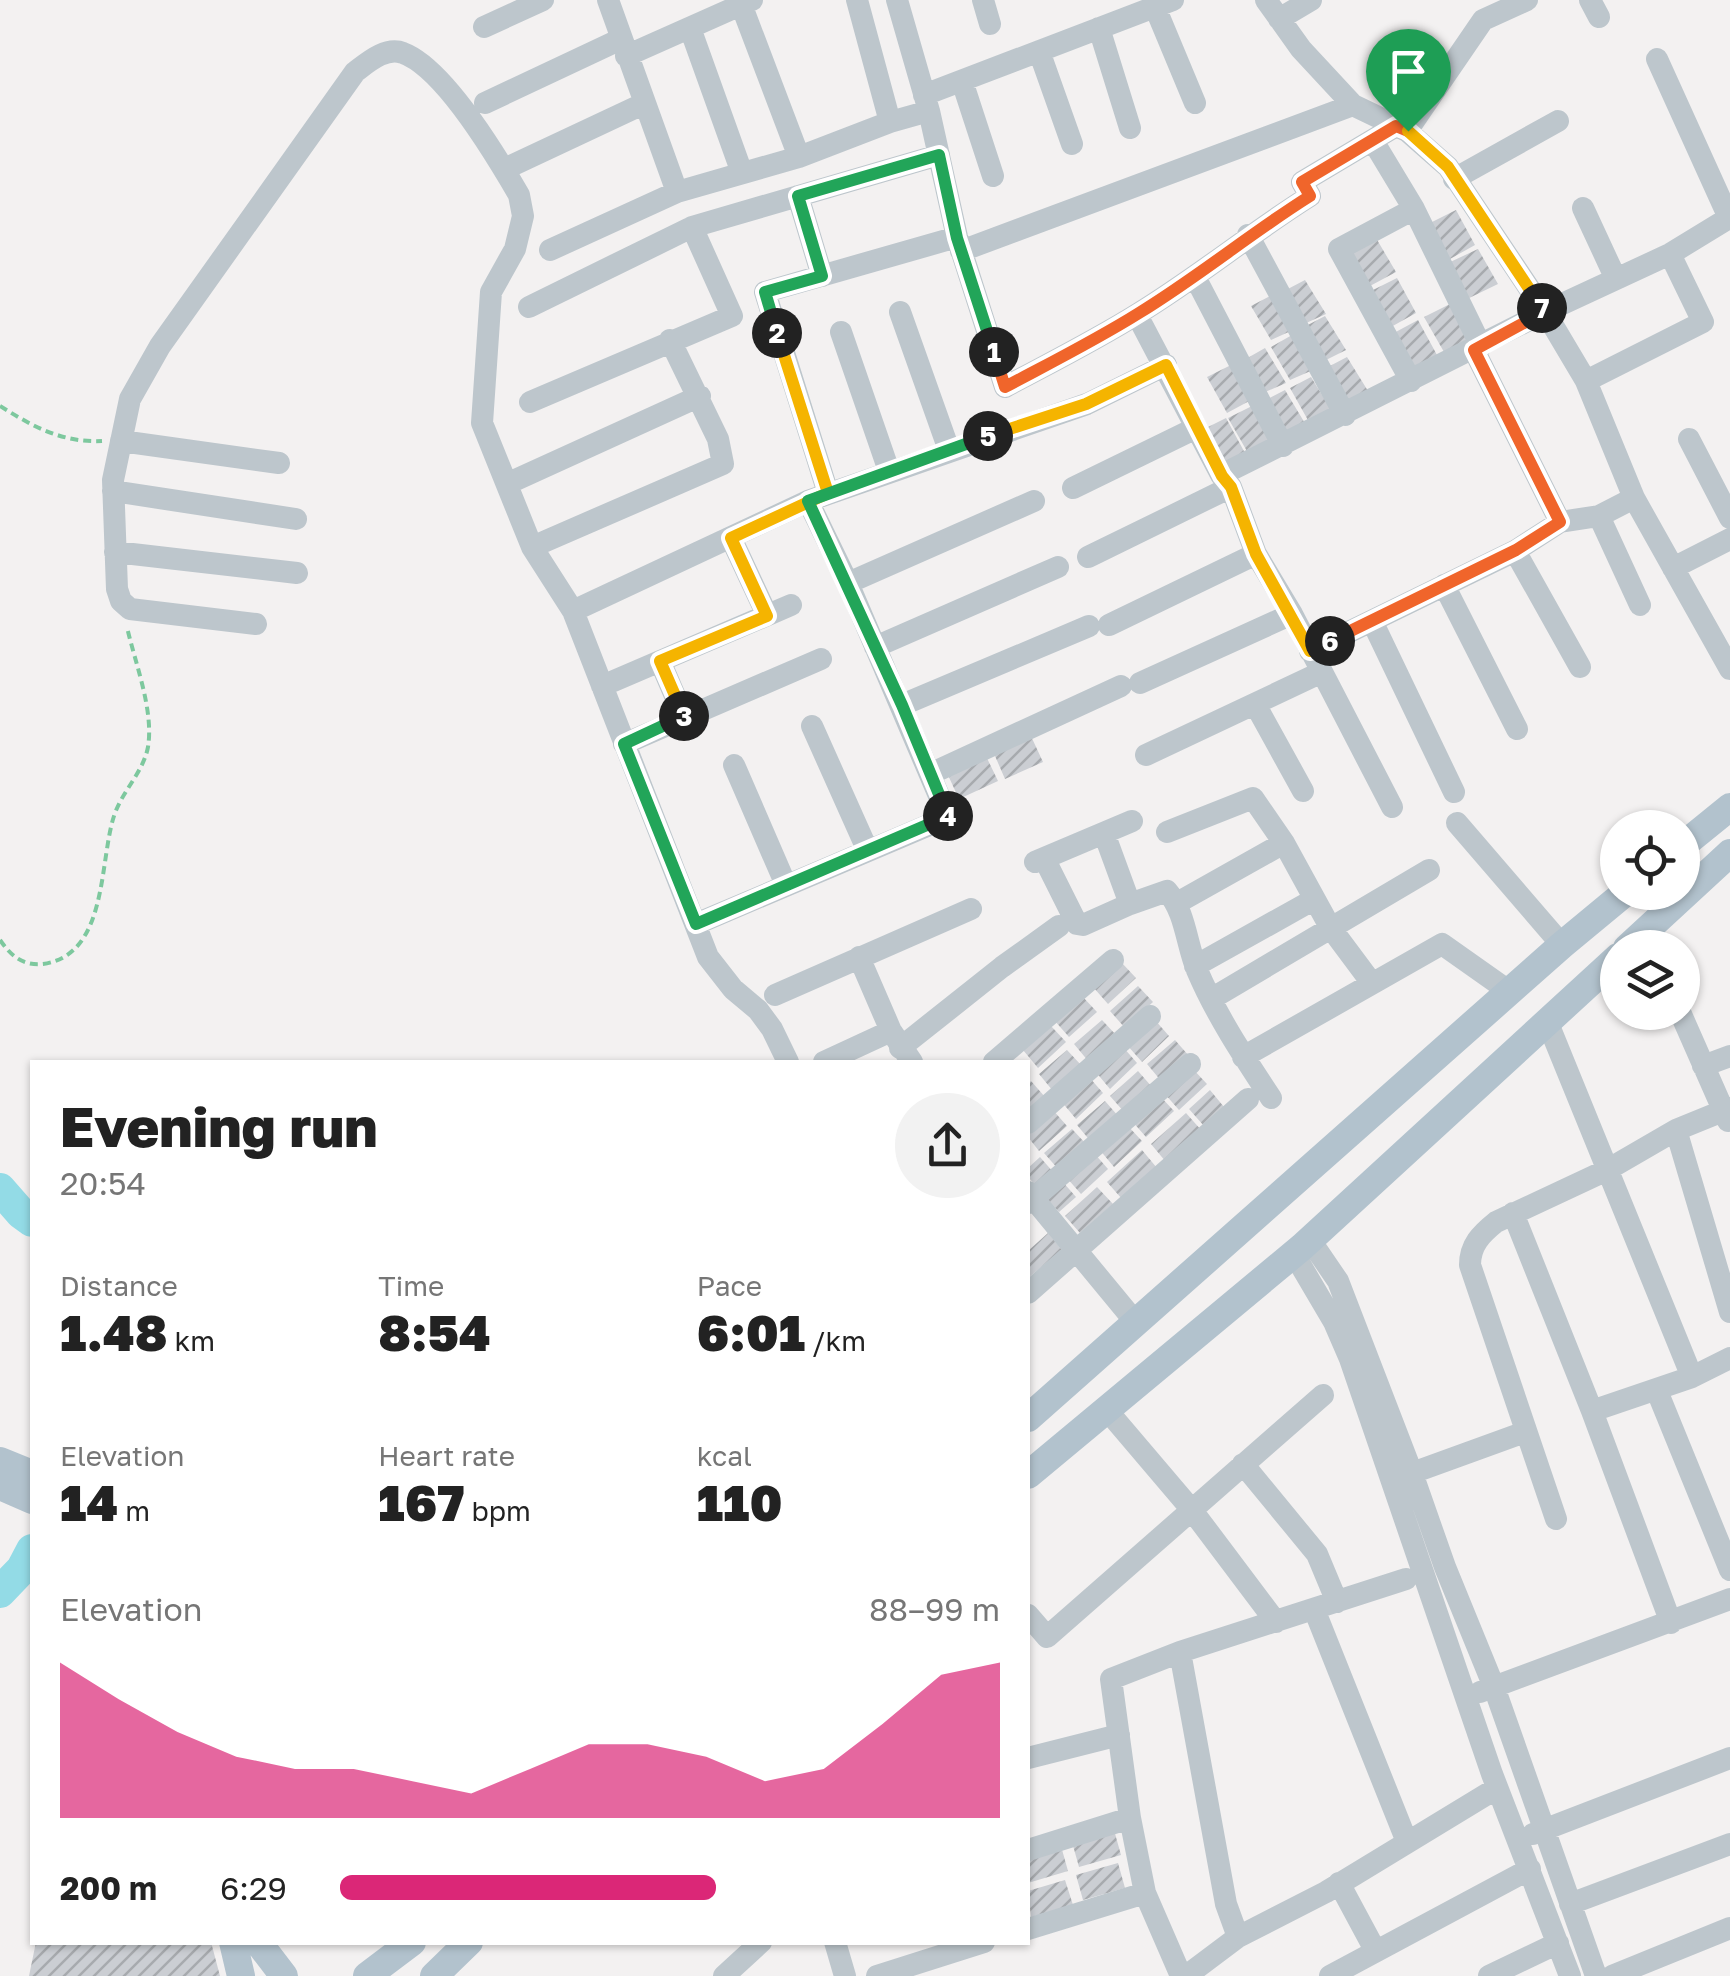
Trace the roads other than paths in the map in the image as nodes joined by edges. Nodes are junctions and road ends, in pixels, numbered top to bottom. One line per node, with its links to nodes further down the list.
1 (543, 0): 12 (street)
2 (608, 0): 15 (street)
3 (857, 0): 25 (street)
4 (897, 0): 19 (street)
5 (984, 0): 11 (street)
6 (1311, 0): 10 (street)
7 (747, 2): 13 (street); 31 (street)
8 (1518, 2): 27 (street)
9 (1164, 4): 14 (street); 20 (street)
10 (1273, 9): 23 (street)
11 (990, 24)
12 (484, 28)
13 (690, 28): 15 (street); 33 (street)
14 (1100, 28): 16 (street); 26 (street)
15 (623, 47): 21 (street); 22 (street)
16 (1040, 51): 18 (street); 29 (street)
17 (1658, 59): 44 (street)
18 (962, 81): 19 (street); 34 (street)
19 (926, 103): 25 (street); 30 (street)
20 (1194, 103)
21 (485, 104)
22 (643, 104): 32 (street); 36 (street)
23 (1353, 105): 27 (street); 42 (street)
24 (1558, 120): 35 (street)
25 (890, 122): 31 (street)
26 (1130, 128)
27 (1402, 128): 28 (street); 35 (street)
28 (1373, 141): 39 (street); 41 (street)
29 (1072, 144)
30 (939, 155): 37 (street); 42 (street)
31 (799, 156): 33 (street)
32 (513, 165)
33 (742, 172): 36 (street)
34 (993, 176)
35 (1454, 179): 50 (street)
36 (677, 192): 43 (street)
37 (798, 196): 40 (street); 45 (street)
38 (1583, 208): 47 (street)
39 (1414, 209): 54 (street); 56 (street)
40 (692, 227): 48 (street); 53 (street)
41 (1248, 235): 46 (street); 60 (street)
42 (959, 244): 45 (street); 51 (street)
43 (550, 250)
44 (1670, 254): 47 (street); 57 (street)
45 (822, 276): 72 (street)
46 (1195, 277): 51 (street); 64 (street)
47 (1615, 277): 50 (street)
48 (529, 307)
49 (900, 312): 65 (street)
50 (1544, 312): 54 (street); 57 (street)
51 (1137, 315): 55 (street)
52 (842, 332): 67 (street)
53 (670, 340): 58 (street); 59 (street)
54 (1477, 348): 56 (street); 78 (street)
55 (1166, 365): 61 (street); 65 (street)
56 (1412, 381): 60 (street)
57 (1586, 381): 73 (street)
58 (700, 396): 69 (street); 81 (street)
59 (530, 402)
60 (1345, 415): 64 (street)
61 (1196, 428): 68 (street); 70 (street)
62 (1689, 439): 76 (street)
63 (121, 440): 66 (street); 69 (street); 71 (street)
64 (1283, 446): 68 (street)
65 (948, 450): 67 (street)
66 (279, 463)
67 (889, 470): 72 (street)
68 (1226, 481): 84 (street); 85 (street)
69 (509, 483): 81 (street)
70 (1073, 488)
71 (114, 491): 77 (street); 83 (street)
72 (818, 497): 79 (street); 89 (street)
73 (1634, 498): 75 (street); 87 (street)
74 (1034, 500): 89 (street)
75 (1599, 516): 78 (street); 92 (street)
76 (1730, 518)
77 (296, 519)
78 (1560, 522): 82 (street)
79 (731, 538): 93 (street); 95 (street)
80 (1730, 539): 87 (street)
81 (532, 548): 93 (street)
82 (1516, 550): 90 (street); 103 (street)
83 (115, 552): 88 (street); 97 (street)
84 (1256, 554): 94 (street); 108 (street)
85 (1088, 558)
86 (1058, 567): 99 (street)
87 (1673, 568): 98 (street)
88 (297, 573)
89 (848, 584): 99 (street)
90 (1444, 585): 96 (street); 111 (street)
91 (791, 604): 95 (street)
92 (1640, 605)
93 (573, 611): 106 (street)
94 (1292, 614): 100 (street); 115 (street)
95 (767, 616): 102 (street)
96 (1372, 621): 100 (street); 117 (street)
97 (256, 624)
98 (1720, 628): 104 (street)
99 (876, 646): 108 (street)
100 (1310, 651): 105 (street)
101 (821, 659): 109 (street)
102 (660, 661): 106 (street); 109 (street)
103 (1580, 667)
104 (1730, 669)
105 (1322, 672): 107 (street); 118 (street)
106 (602, 686): 112 (street)
107 (1256, 704): 113 (street); 116 (street)
108 (902, 705): 115 (street)
109 (684, 717): 112 (street)
110 (812, 726): 126 (street)
111 (1517, 729)
112 (624, 744): 135 (street)
113 (1146, 755)
114 (734, 765): 129 (street)
115 (930, 774): 126 (street)
116 (1303, 791)
117 (1454, 792)
118 (1392, 806)
119 (1730, 806): 122 (main road)
120 (1132, 821): 124 (street)
121 (1457, 823): 139 (street)
122 (1700, 831)
123 (1167, 832): 125 (street)
124 (1104, 833): 132 (street); 132 (street)
125 (1284, 843): 130 (street); 131 (street)
126 (868, 849): 129 (street)
127 (1730, 853): 138 (main road)
128 (1429, 870): 137 (street)
129 (786, 885): 135 (street)
130 (1314, 900): 137 (street); 142 (street)
131 (1177, 903): 132 (street); 142 (street)
132 (1130, 904)
133 (971, 909): 140 (street)
134 (1605, 910): 139 (main road)
135 (696, 924): 154 (street)
136 (1060, 926): 151 (street)
137 (1330, 927): 144 (street); 147 (street)
138 (1653, 930)
139 (1562, 946): 145 (main road)
140 (859, 957): 146 (street); 151 (street)
141 (1113, 960): 156 (street)
142 (1195, 966): 147 (street)
143 (1600, 973): 149 (main road)
144 (1371, 982): 145 (street); 153 (street)
145 (1510, 992): 169 (main road)
146 (775, 995)
147 (1211, 999): 153 (street)
148 (1150, 1016): 160 (street)
149 (1547, 1022): 162 (street); 165 (main road)
150 (1688, 1030): 158 (street)
151 (901, 1047): 155 (street)
152 (1730, 1056): 158 (street)
153 (1243, 1057): 166 (street)
154 (787, 1060)
155 (834, 1060)
156 (996, 1060)
157 (1190, 1064): 163 (street)
158 (1703, 1066): 159 (street)
159 (1728, 1114): 161 (street)
160 (1030, 1121)
161 (1676, 1130): 162 (street); 168 (street)
162 (1607, 1170): 164 (street); 171 (street)
163 (1030, 1198): 166 (street)
164 (1513, 1214): 175 (street); 177 (street)
165 (1302, 1247): 174 (main road); 181 (street); 196 (street)
166 (1077, 1250): 167 (street); 169 (street)
167 (1030, 1291)
168 (1730, 1312)
169 (1137, 1324): 176 (main road)
170 (1730, 1358): 171 (street)
171 (1692, 1377): 172 (street)
172 (1656, 1391): 175 (street); 187 (street)
173 (1323, 1395): 179 (street)
174 (1106, 1409): 182 (main road); 185 (street)
175 (1592, 1411): 193 (street)
176 (1030, 1416)
177 (1524, 1432): 181 (street); 186 (street)
178 (0, 1460): 180 (main road)
179 (1243, 1464): 185 (street); 190 (street)
180 (30, 1473)
181 (1412, 1473): 195 (street)
182 (1030, 1474)
183 (0, 1486): 184 (main road)
184 (30, 1499)
185 (1191, 1509): 191 (street); 192 (street)
186 (1556, 1519)
187 (1730, 1570)
188 (1406, 1578): 190 (street)
189 (1730, 1599): 193 (street)
190 (1325, 1605): 192 (street); 204 (street)
191 (1030, 1617)
192 (1276, 1622): 194 (street)
193 (1671, 1623): 195 (street)
194 (1180, 1652): 197 (street); 213 (street)
195 (1494, 1688): 196 (street); 202 (street)
196 (1466, 1697): 200 (street)
197 (1119, 1734): 198 (street); 201 (street)
198 (1030, 1757)
199 (1730, 1758): 202 (street)
200 (1497, 1788): 203 (street); 204 (street)
201 (1130, 1818): 206 (street); 209 (street)
202 (1543, 1830): 203 (street); 210 (street)
203 (1519, 1839): 207 (street)
204 (1407, 1842): 208 (street)
205 (1730, 1844): 210 (street)
206 (1030, 1849)
207 (1530, 1869): 214 (street); 222 (street)
208 (1338, 1884): 213 (street); 222 (street)
209 (1145, 1893): 211 (street); 231 (street)
210 (1570, 1904): 235 (street)
211 (1030, 1928)
212 (1730, 1928): 223 (street)
213 (1238, 1937): 231 (street)
214 (1558, 1943): 233 (street); 234 (street)
215 (234, 1945): 224 (main road)
216 (260, 1945): 225 (main road)
217 (408, 1945): 226 (main road)
218 (465, 1945): 227 (main road)
219 (752, 1945): 228 (street)
220 (836, 1945): 229 (street)
221 (975, 1945): 230 (street)
222 (1375, 1950): 232 (street)
223 (1654, 1968): 236 (street)
224 (240, 1976)
225 (284, 1976)
226 (367, 1976)
227 (434, 1976)
228 (724, 1976)
229 (845, 1976)
230 (877, 1976)
231 (1184, 1976)
232 (1330, 1976)
233 (1490, 1976)
234 (1570, 1976)
235 (1596, 1976)
236 (1612, 1976)

